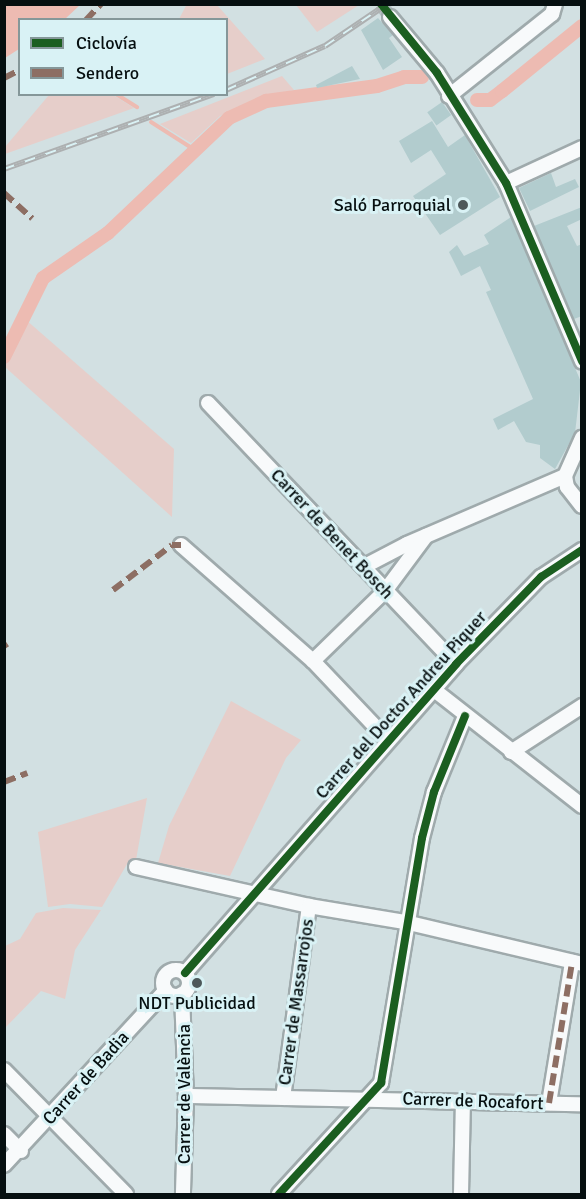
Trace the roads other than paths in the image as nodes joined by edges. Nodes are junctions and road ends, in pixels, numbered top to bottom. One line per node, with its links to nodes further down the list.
1 (555, 4): 3 (street)
2 (390, 17): 3 (street)
3 (449, 96): 5 (street)
4 (582, 148): 5 (street)
5 (506, 183): 6 (street)
6 (582, 361)
7 (208, 403): 14 (street, Carrer de Benet Bosch)
8 (582, 438): 9 (street)
9 (565, 476): 10 (street); 11 (street)
10 (582, 506)
11 (426, 536): 14 (street); 15 (street)
12 (182, 545): 16 (street)
13 (582, 550): 17 (street, Carrer del Doctor Andreu Piquer)
14 (365, 566): 15 (street, Carrer de Benet Bosch)
15 (385, 591): 16 (street); 17 (street, Carrer de Benet Bosch)
16 (313, 661): 21 (street)
17 (456, 664): 18 (street, Carrer del Doctor Andreu Piquer)
18 (433, 689): 20 (street); 21 (street, Carrer del Doctor Andreu Piquer)
19 (582, 706): 22 (street)
20 (465, 716): 22 (street); 27 (street)
21 (388, 741): 25 (street, Carrer del Doctor Andreu Piquer)
22 (511, 753): 23 (street)
23 (582, 806)
24 (136, 867): 25 (street)
25 (255, 893): 26 (street); 29 (street)
26 (309, 906): 27 (street); 34 (street, Carrer de Massarrojos)
27 (405, 922): 28 (street); 35 (street)
28 (577, 963): 37 (street)
29 (185, 974): 30 (street); 31 (street)
30 (166, 990): 31 (street); 39 (street, Carrer de Badia)
31 (182, 994): 33 (street, Carrer de València)
32 (4, 1070): 39 (street)
33 (186, 1096): 34 (street, Carrer de Rocafort); 44 (street, Carrer de València)
34 (283, 1098): 35 (street, Carrer de Rocafort)
35 (366, 1098): 36 (street, Carrer de Rocafort); 45 (street)
36 (464, 1101): 37 (street, Carrer de Rocafort); 46 (street)
37 (549, 1103): 38 (street, Carrer de Rocafort)
38 (582, 1104)
39 (52, 1116): 41 (street, Carrer de Badia); 43 (street)
40 (4, 1134): 41 (street)
41 (21, 1151): 42 (street, Carrer de Badia)
42 (4, 1165)
43 (126, 1194)
44 (183, 1194)
45 (279, 1194)
46 (461, 1194)

